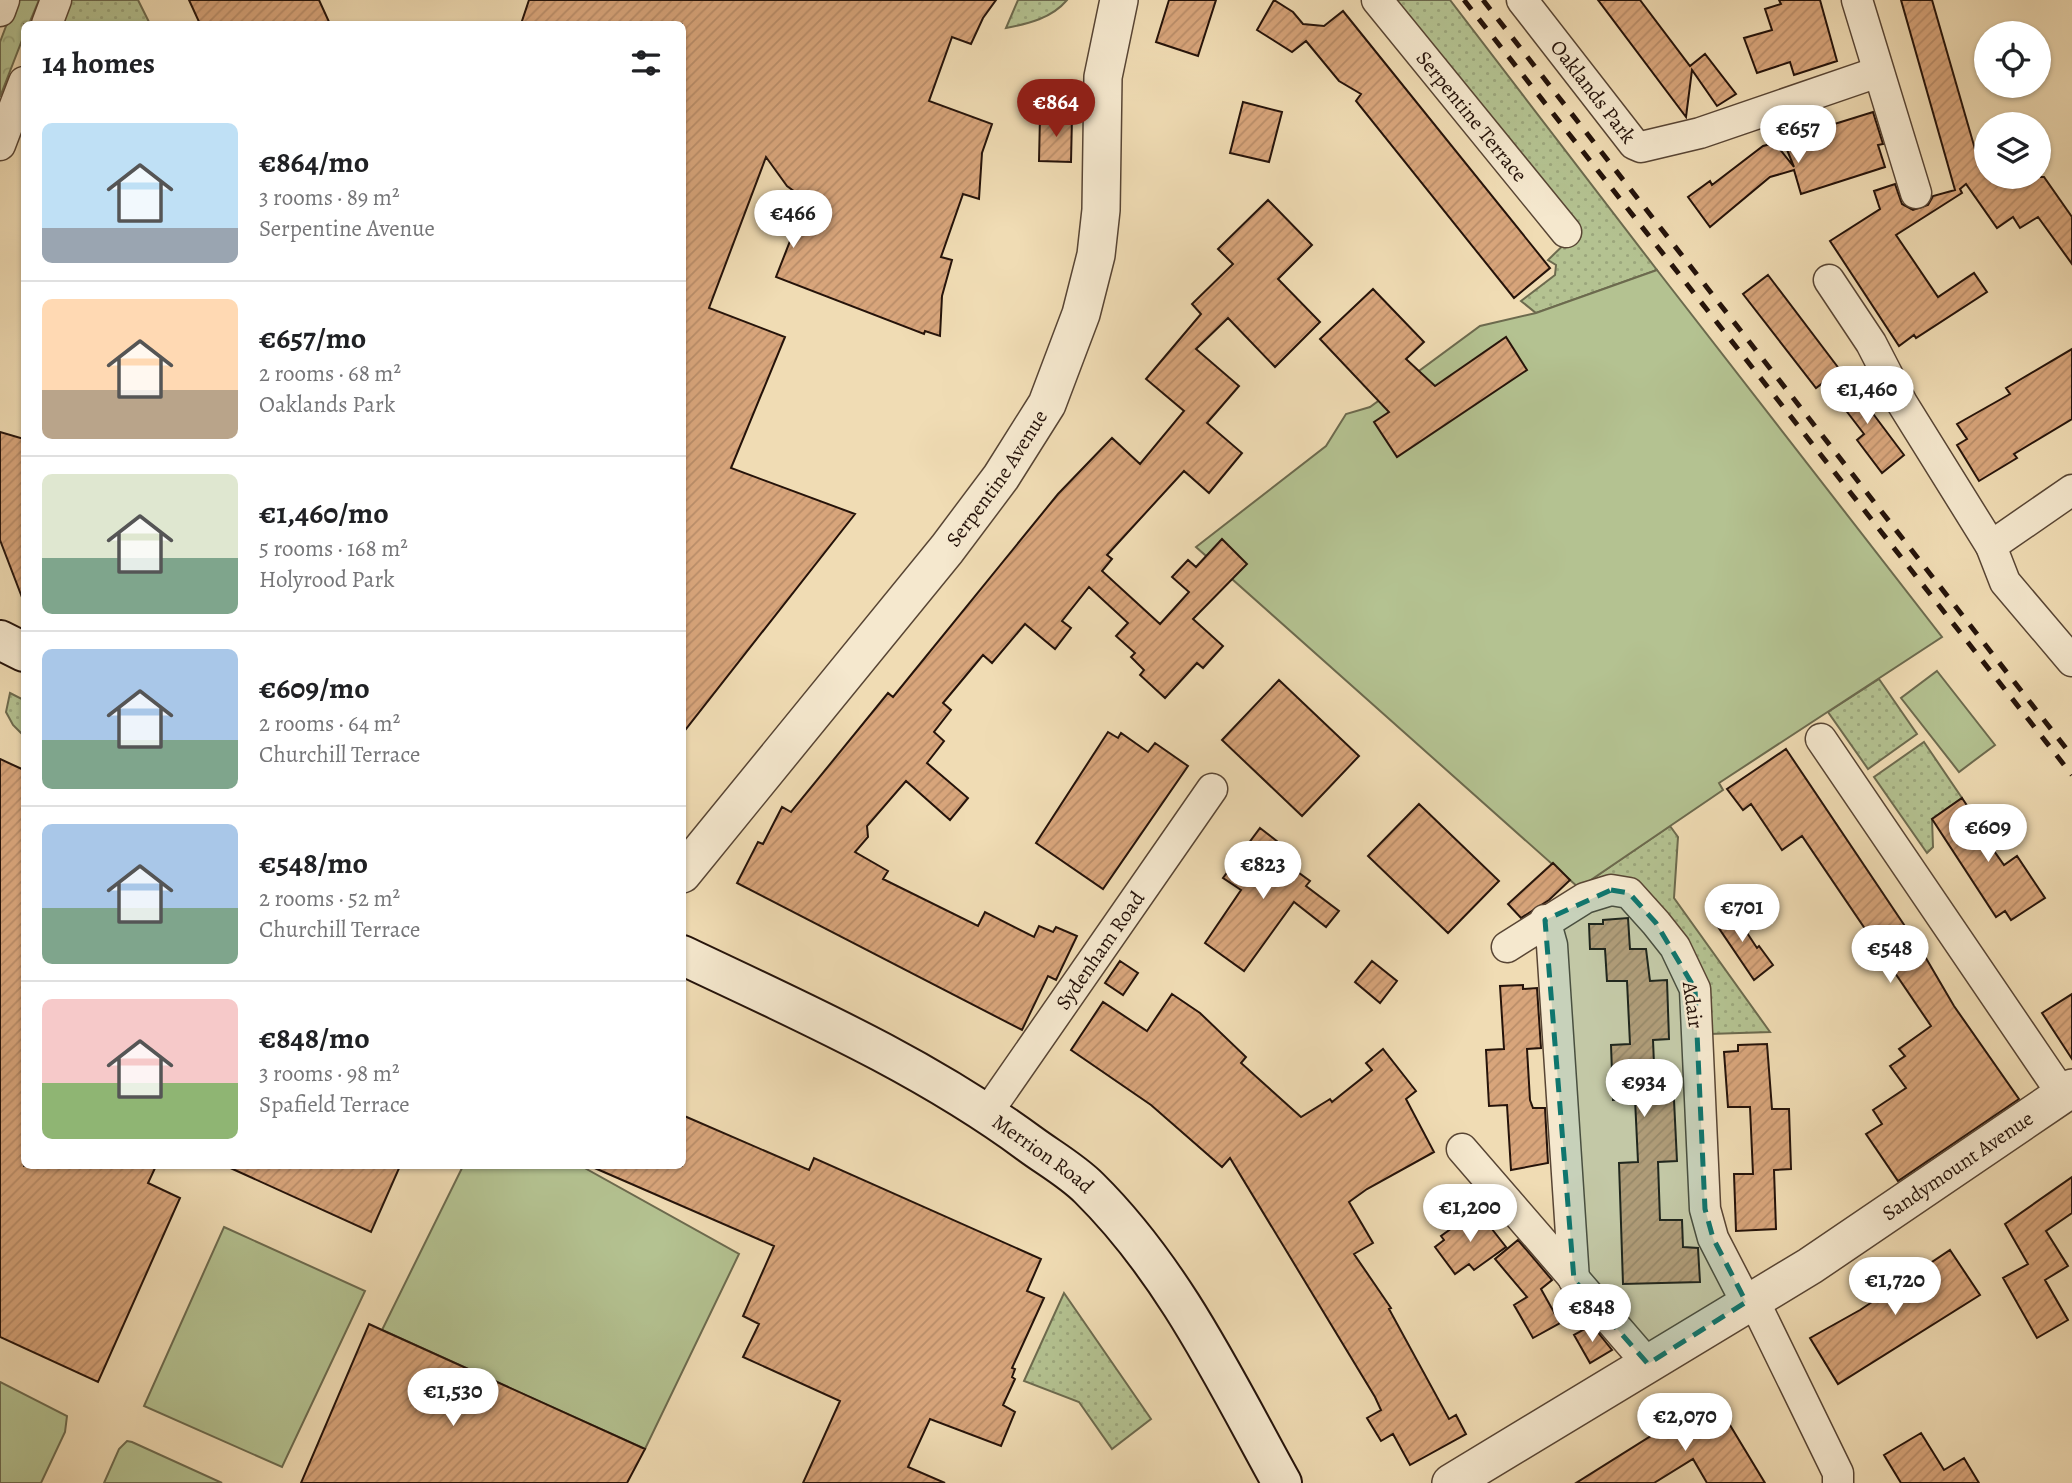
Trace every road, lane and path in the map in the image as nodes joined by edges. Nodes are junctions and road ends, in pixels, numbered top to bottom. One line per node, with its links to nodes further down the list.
1 (4, 0): 7 (street)
2 (56, 0): 8 (street)
3 (1119, 0): 22 (street, Serpentine Avenue)
4 (1377, 0): 13 (street, Serpentine Terrace)
5 (1522, 0): 9 (street, Oaklands Park)
6 (1857, 0): 9 (street)
7 (0, 11)
8 (48, 21)
9 (1878, 72): 12 (street)
10 (21, 90): 11 (street)
11 (0, 145)
12 (1916, 193)
13 (1566, 232)
14 (1829, 280): 16 (street)
15 (2072, 490): 16 (street)
16 (1991, 546): 19 (street)
17 (0, 640): 18 (main road)
18 (21, 650)
19 (2072, 661)
20 (1821, 739): 26 (street)
21 (1212, 789): 27 (street, Sydenham Road)
22 (686, 869)
23 (1545, 920): 24 (street, Adair); 29 (street); 30 (street, Adair)
24 (1507, 947)
25 (686, 957): 27 (main road, Merrion Road)
26 (2067, 1091): 30 (street, Sandymount Avenue)
27 (987, 1113): 32 (main road, Merrion Road)
28 (1462, 1149): 29 (street)
29 (1574, 1280): 31 (street)
30 (1750, 1301): 31 (street, Sandymount Avenue); 34 (street)
31 (1648, 1364): 33 (street, Sandymount Avenue)
32 (1282, 1483)
33 (1451, 1483)
34 (1838, 1483)

